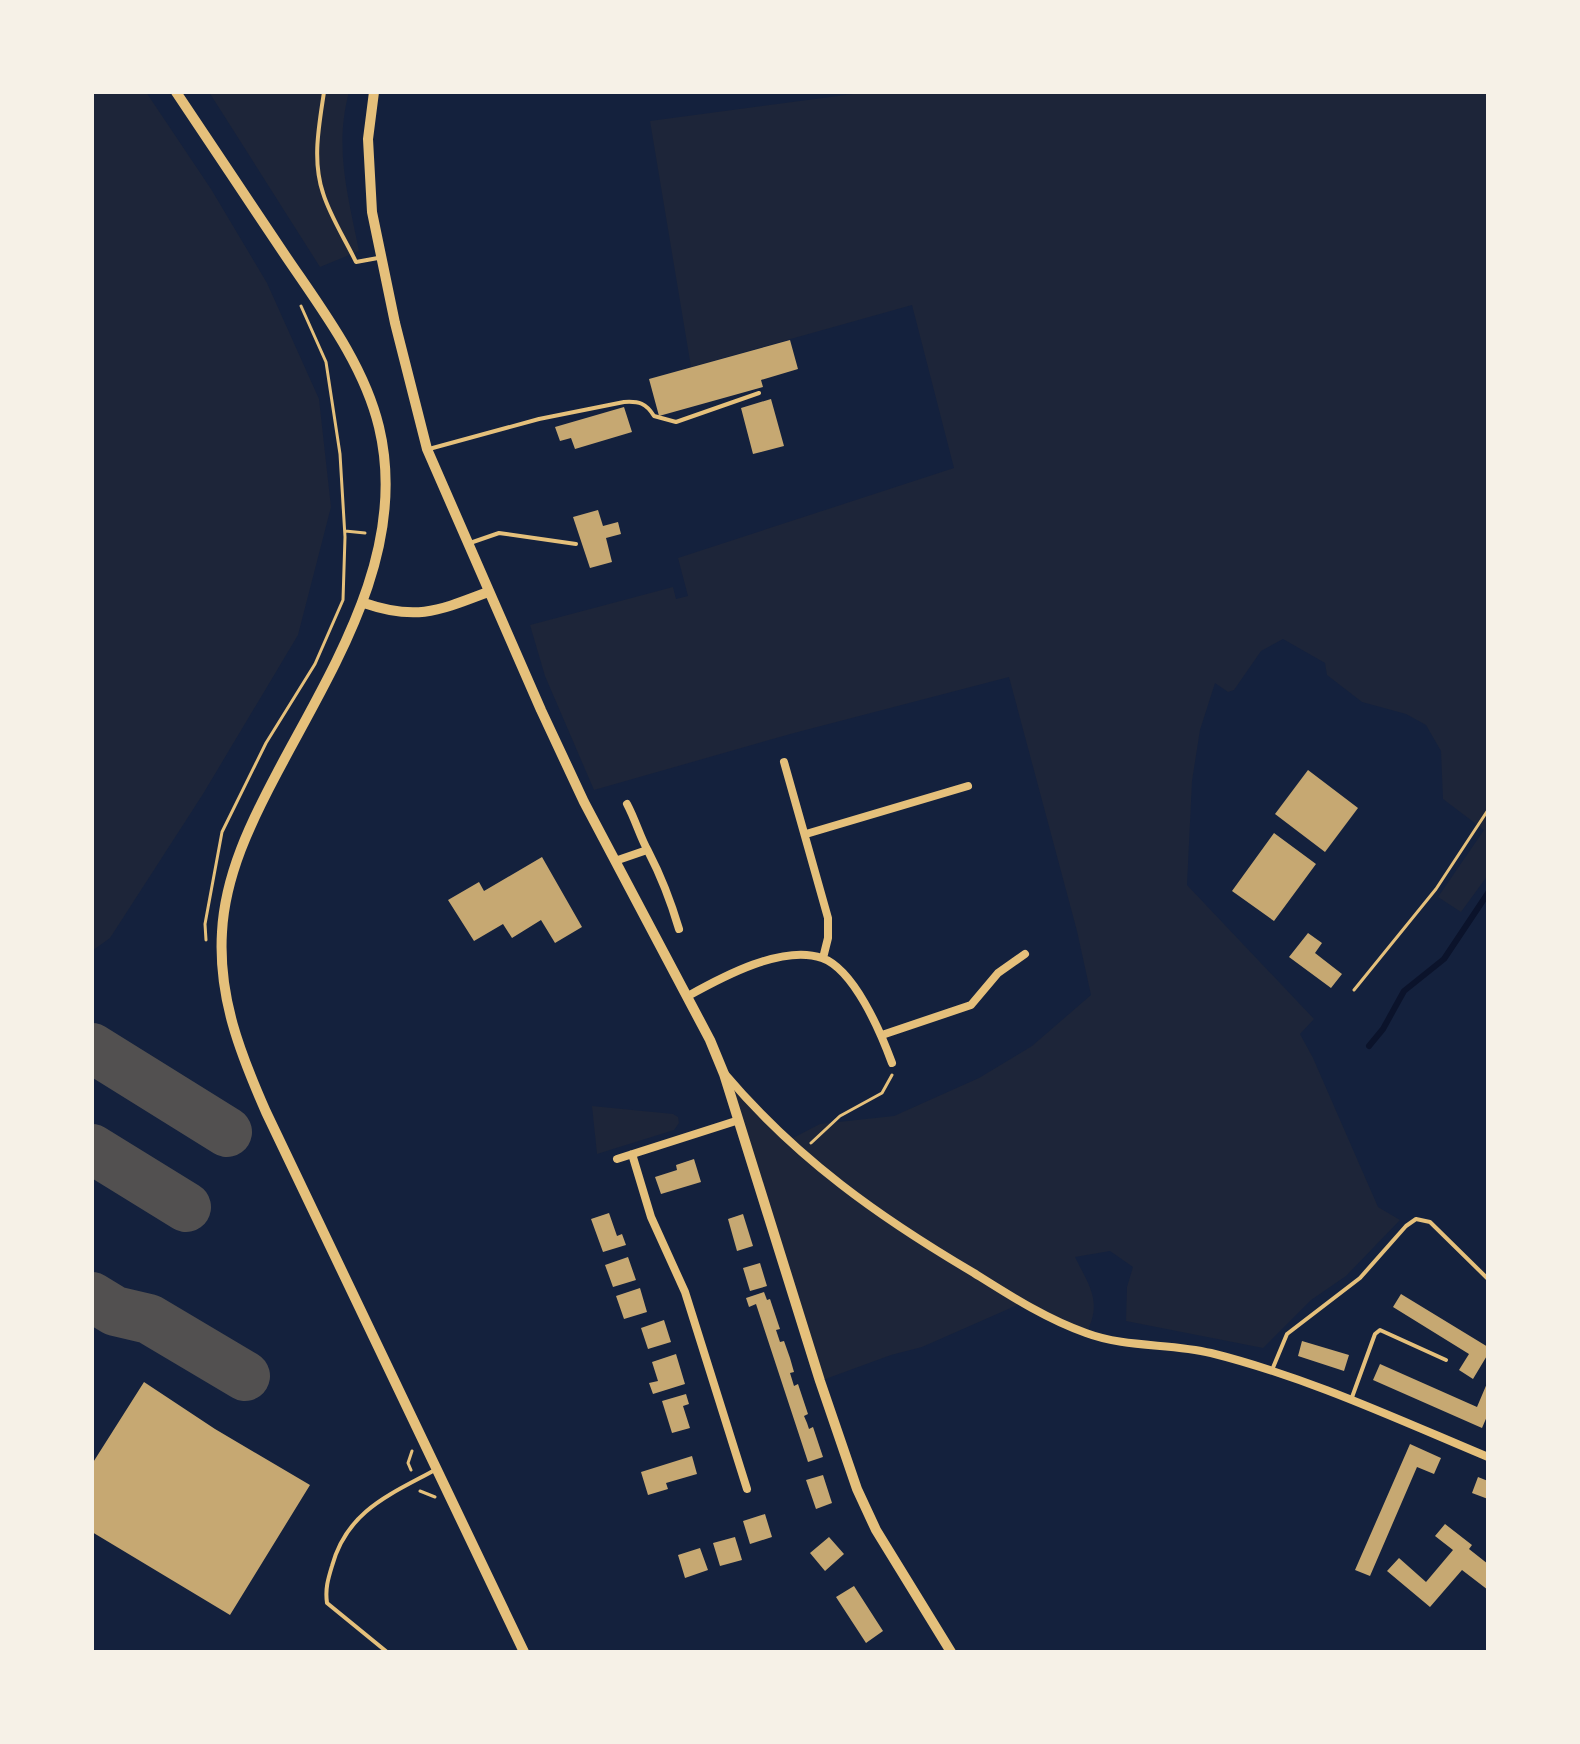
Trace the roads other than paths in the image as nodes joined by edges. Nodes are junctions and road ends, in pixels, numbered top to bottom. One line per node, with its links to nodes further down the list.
1 (176, 92): 10 (street)
2 (324, 92): 4 (lane)
3 (374, 92): 4 (street)
4 (381, 257): 6 (street)
5 (759, 393): 6 (lane)
6 (427, 449): 7 (street)
7 (468, 544): 8 (lane); 9 (street)
8 (576, 544)
9 (488, 592): 10 (street); 16 (street)
10 (364, 603): 32 (street)
11 (784, 762): 14 (street)
12 (968, 786): 14 (street)
13 (627, 804): 15 (street)
14 (806, 834): 19 (street)
15 (647, 850): 16 (street); 17 (street)
16 (615, 861): 20 (street)
17 (679, 929)
18 (1025, 954): 21 (street)
19 (823, 958): 20 (street); 21 (street)
20 (688, 996): 23 (street)
21 (882, 1035): 22 (street)
22 (892, 1063)
23 (724, 1074): 24 (street); 29 (street)
24 (739, 1120): 25 (street); 36 (street)
25 (632, 1154): 26 (street); 33 (street)
26 (617, 1159)
27 (1488, 1279): 29 (lane)
28 (1446, 1360): 30 (lane)
29 (1272, 1370): 30 (street)
30 (1351, 1400): 31 (street)
31 (1488, 1457)
32 (437, 1469): 34 (lane); 35 (street)
33 (747, 1489)
34 (387, 1652)
35 (524, 1652)
36 (951, 1652)

